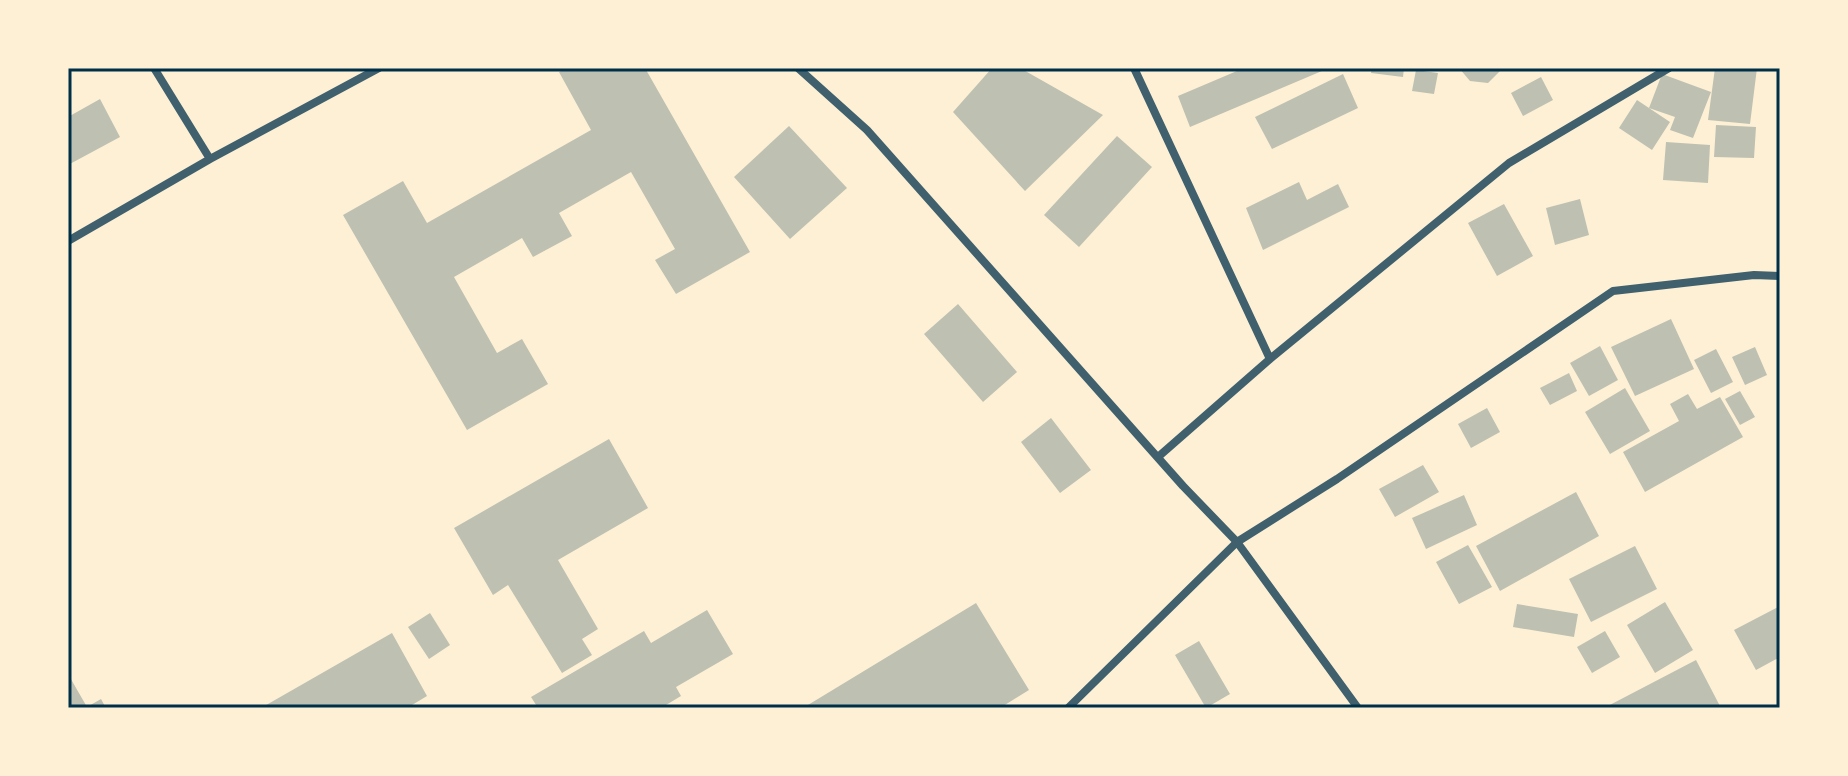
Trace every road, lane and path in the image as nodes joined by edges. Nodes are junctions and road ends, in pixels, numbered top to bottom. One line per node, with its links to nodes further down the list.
1 (154, 68): 6 (street)
2 (379, 68): 6 (street)
3 (798, 68): 10 (street)
4 (1134, 68): 9 (street)
5 (1669, 68): 9 (street)
6 (210, 159): 7 (street)
7 (68, 241)
8 (1780, 278): 11 (street)
9 (1270, 359): 10 (street)
10 (1158, 457): 11 (street)
11 (1237, 542): 12 (street); 13 (street)
12 (1068, 708)
13 (1358, 708)

